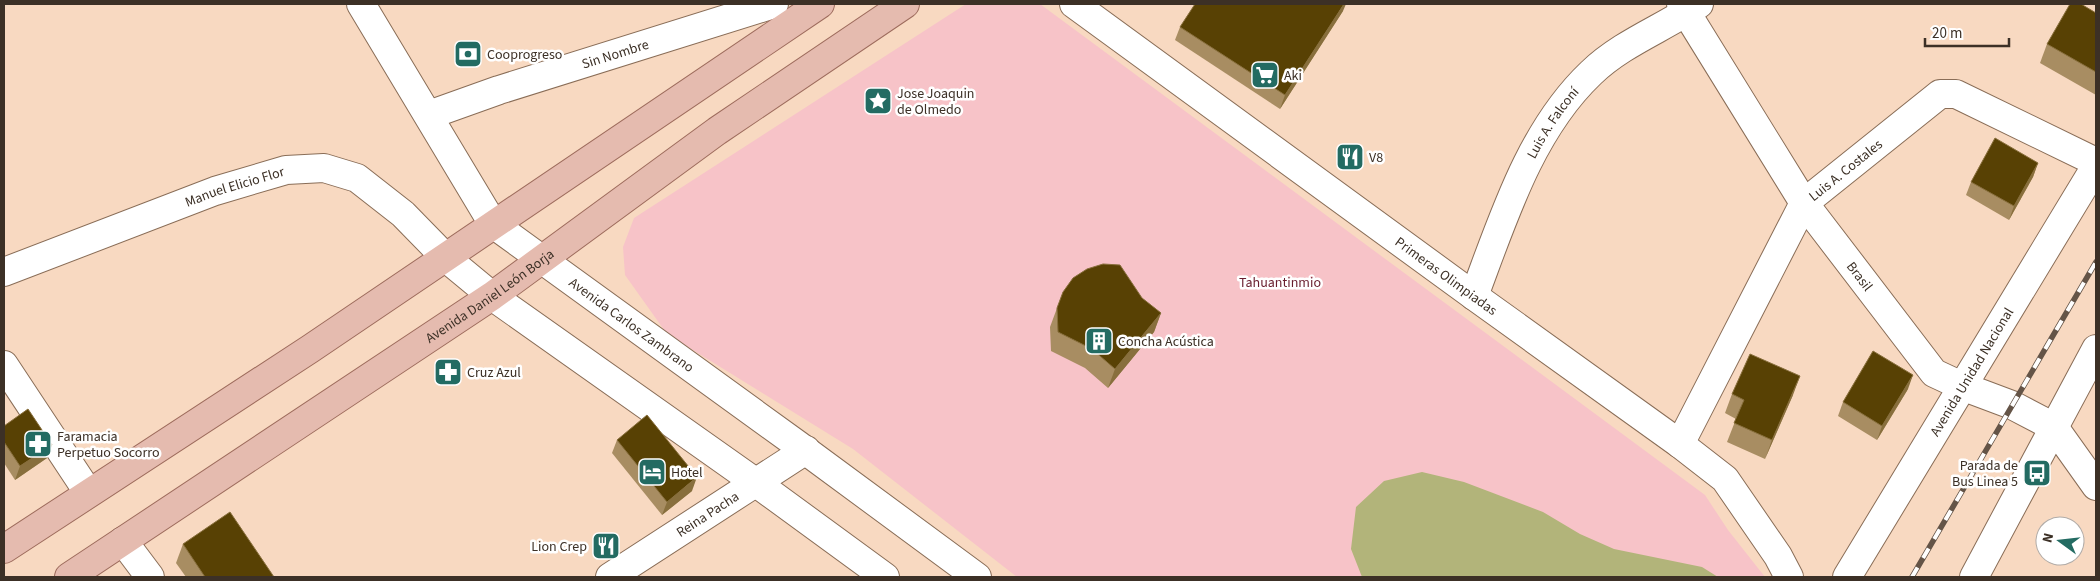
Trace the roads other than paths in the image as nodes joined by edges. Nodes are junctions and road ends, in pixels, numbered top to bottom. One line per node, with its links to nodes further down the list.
1 (361, 4): 7 (street, Avenida Carlos Zambrano)
2 (774, 4): 7 (street, Sin Nombre)
3 (820, 4): 10 (main road)
4 (905, 4): 12 (main road, Avenida Daniel León Borja)
5 (1074, 4): 15 (street, Primeras Olimpiadas)
6 (1689, 7): 9 (street, Brasil); 15 (street, Luis A. Falconí)
7 (429, 115): 10 (street, Avenida Carlos Zambrano)
8 (2096, 164): 9 (street, Luis A. Costales); 18 (street, Avenida Unidad Nacional)
9 (1804, 203): 18 (street, Brasil); 20 (street, Luis A. Costales)
10 (493, 224): 11 (main road); 12 (street, Avenida Carlos Zambrano)
11 (446, 258): 13 (street, Manuel Elicio Flor); 14 (street); 24 (main road)
12 (541, 259): 14 (main road, Avenida Daniel León Borja); 21 (street, Avenida Carlos Zambrano)
13 (4, 272)
14 (492, 296): 22 (street); 25 (main road, Avenida Daniel León Borja)
15 (1474, 296): 20 (street, Primeras Olimpiadas)
16 (2096, 349): 19 (street)
17 (4, 365): 24 (street)
18 (1964, 387): 19 (street, Brasil); 33 (street, Avenida Unidad Nacional)
19 (2054, 427): 23 (street, Brasil); 34 (street)
20 (1680, 444): 32 (street, Primeras Olimpiadas)
21 (806, 450): 22 (street, Reina Pacha); 31 (street, Avenida Carlos Zambrano)
22 (755, 482): 29 (street, Reina Pacha); 30 (street)
23 (2096, 486)
24 (88, 492): 26 (main road)
25 (123, 541): 27 (main road, Avenida Daniel León Borja); 28 (street)
26 (4, 549)
27 (69, 577)
28 (150, 577)
29 (610, 577)
30 (885, 577)
31 (977, 577)
32 (1789, 577)
33 (1847, 577)
34 (1974, 577)

